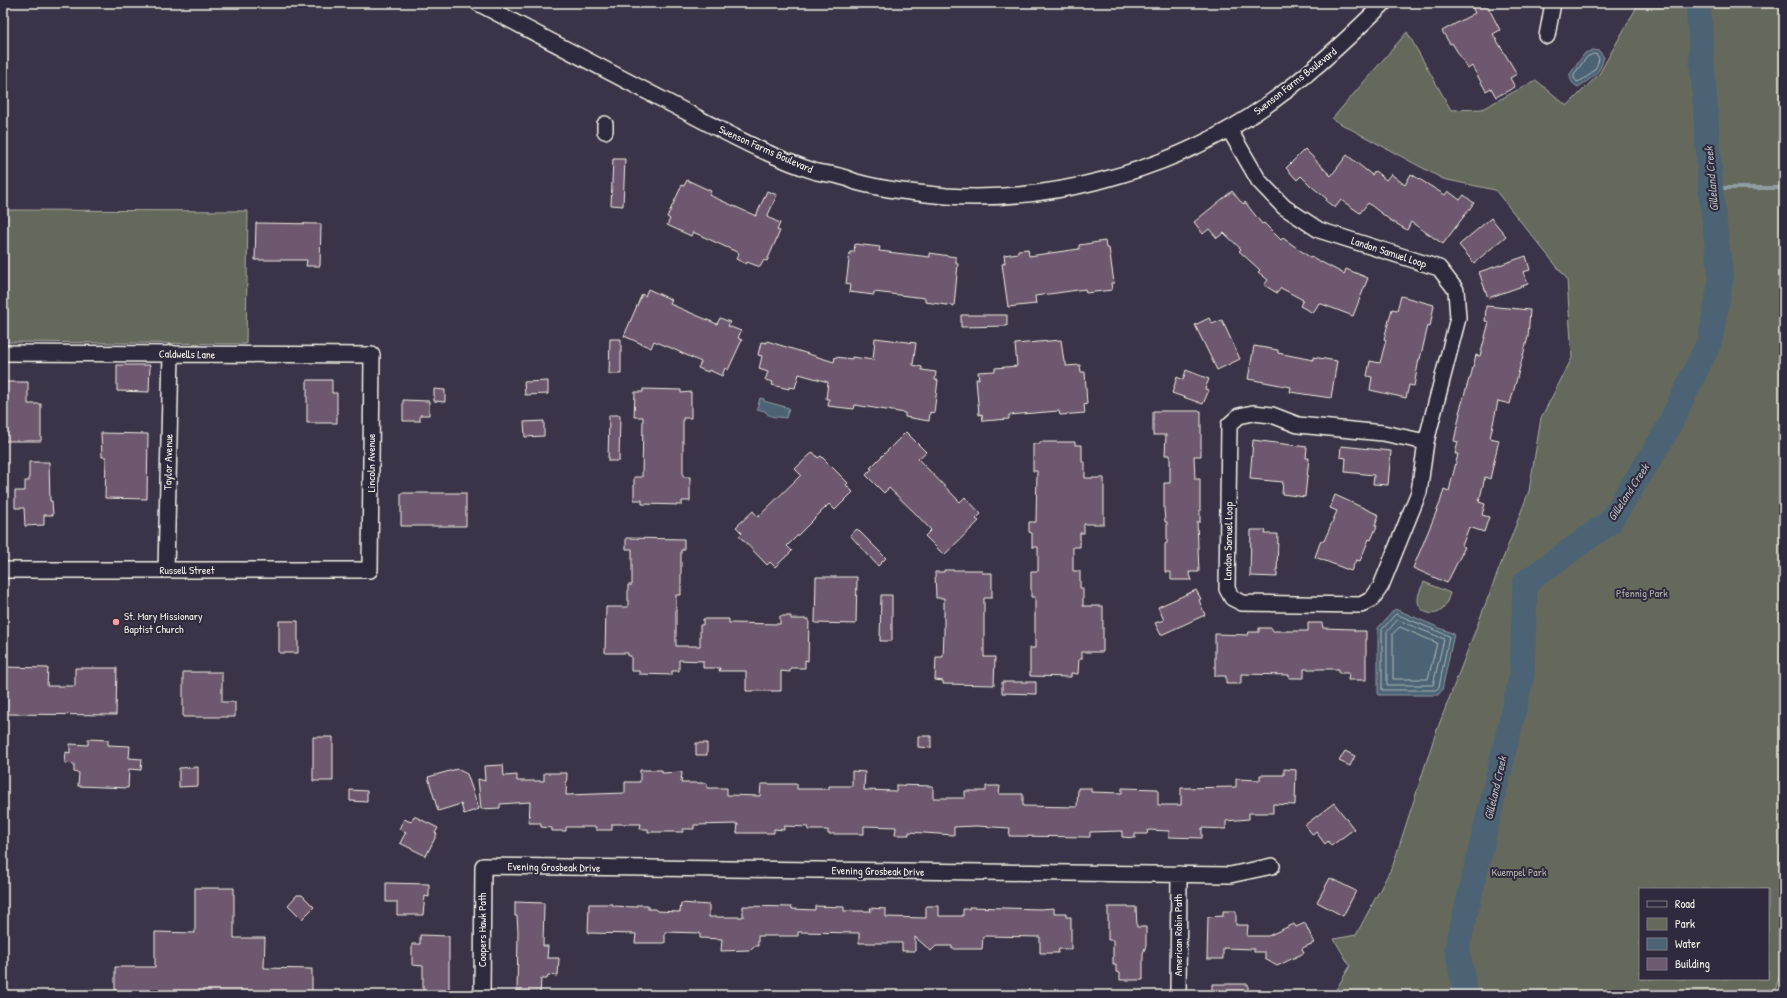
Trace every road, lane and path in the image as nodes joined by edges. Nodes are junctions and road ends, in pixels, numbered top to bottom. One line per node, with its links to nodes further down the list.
1 (478, 3): 5 (street, Swenson Farms Boulevard)
2 (1384, 3): 5 (street, Swenson Farms Boulevard)
3 (1553, 3): 4 (street)
4 (1547, 36)
5 (1229, 129): 9 (street, Landon Samuel Loop)
6 (3, 353): 7 (street, Caldwells Lane)
7 (171, 353): 8 (street, Caldwells Lane); 11 (street, Taylor Avenue)
8 (372, 355): 12 (street, Lincoln Avenue)
9 (1426, 442): 9 (street, Landon Samuel Loop)
10 (3, 570): 11 (street, Russell Street)
11 (166, 570): 12 (street, Russell Street)
12 (370, 570)
13 (483, 866): 15 (street, Evening Grosbeak Drive); 16 (street, Coopers Hawk Path)
14 (1272, 866): 15 (street, Evening Grosbeak Drive)
15 (1179, 874): 17 (street, American Robin Path)
16 (482, 995)
17 (1178, 995)

